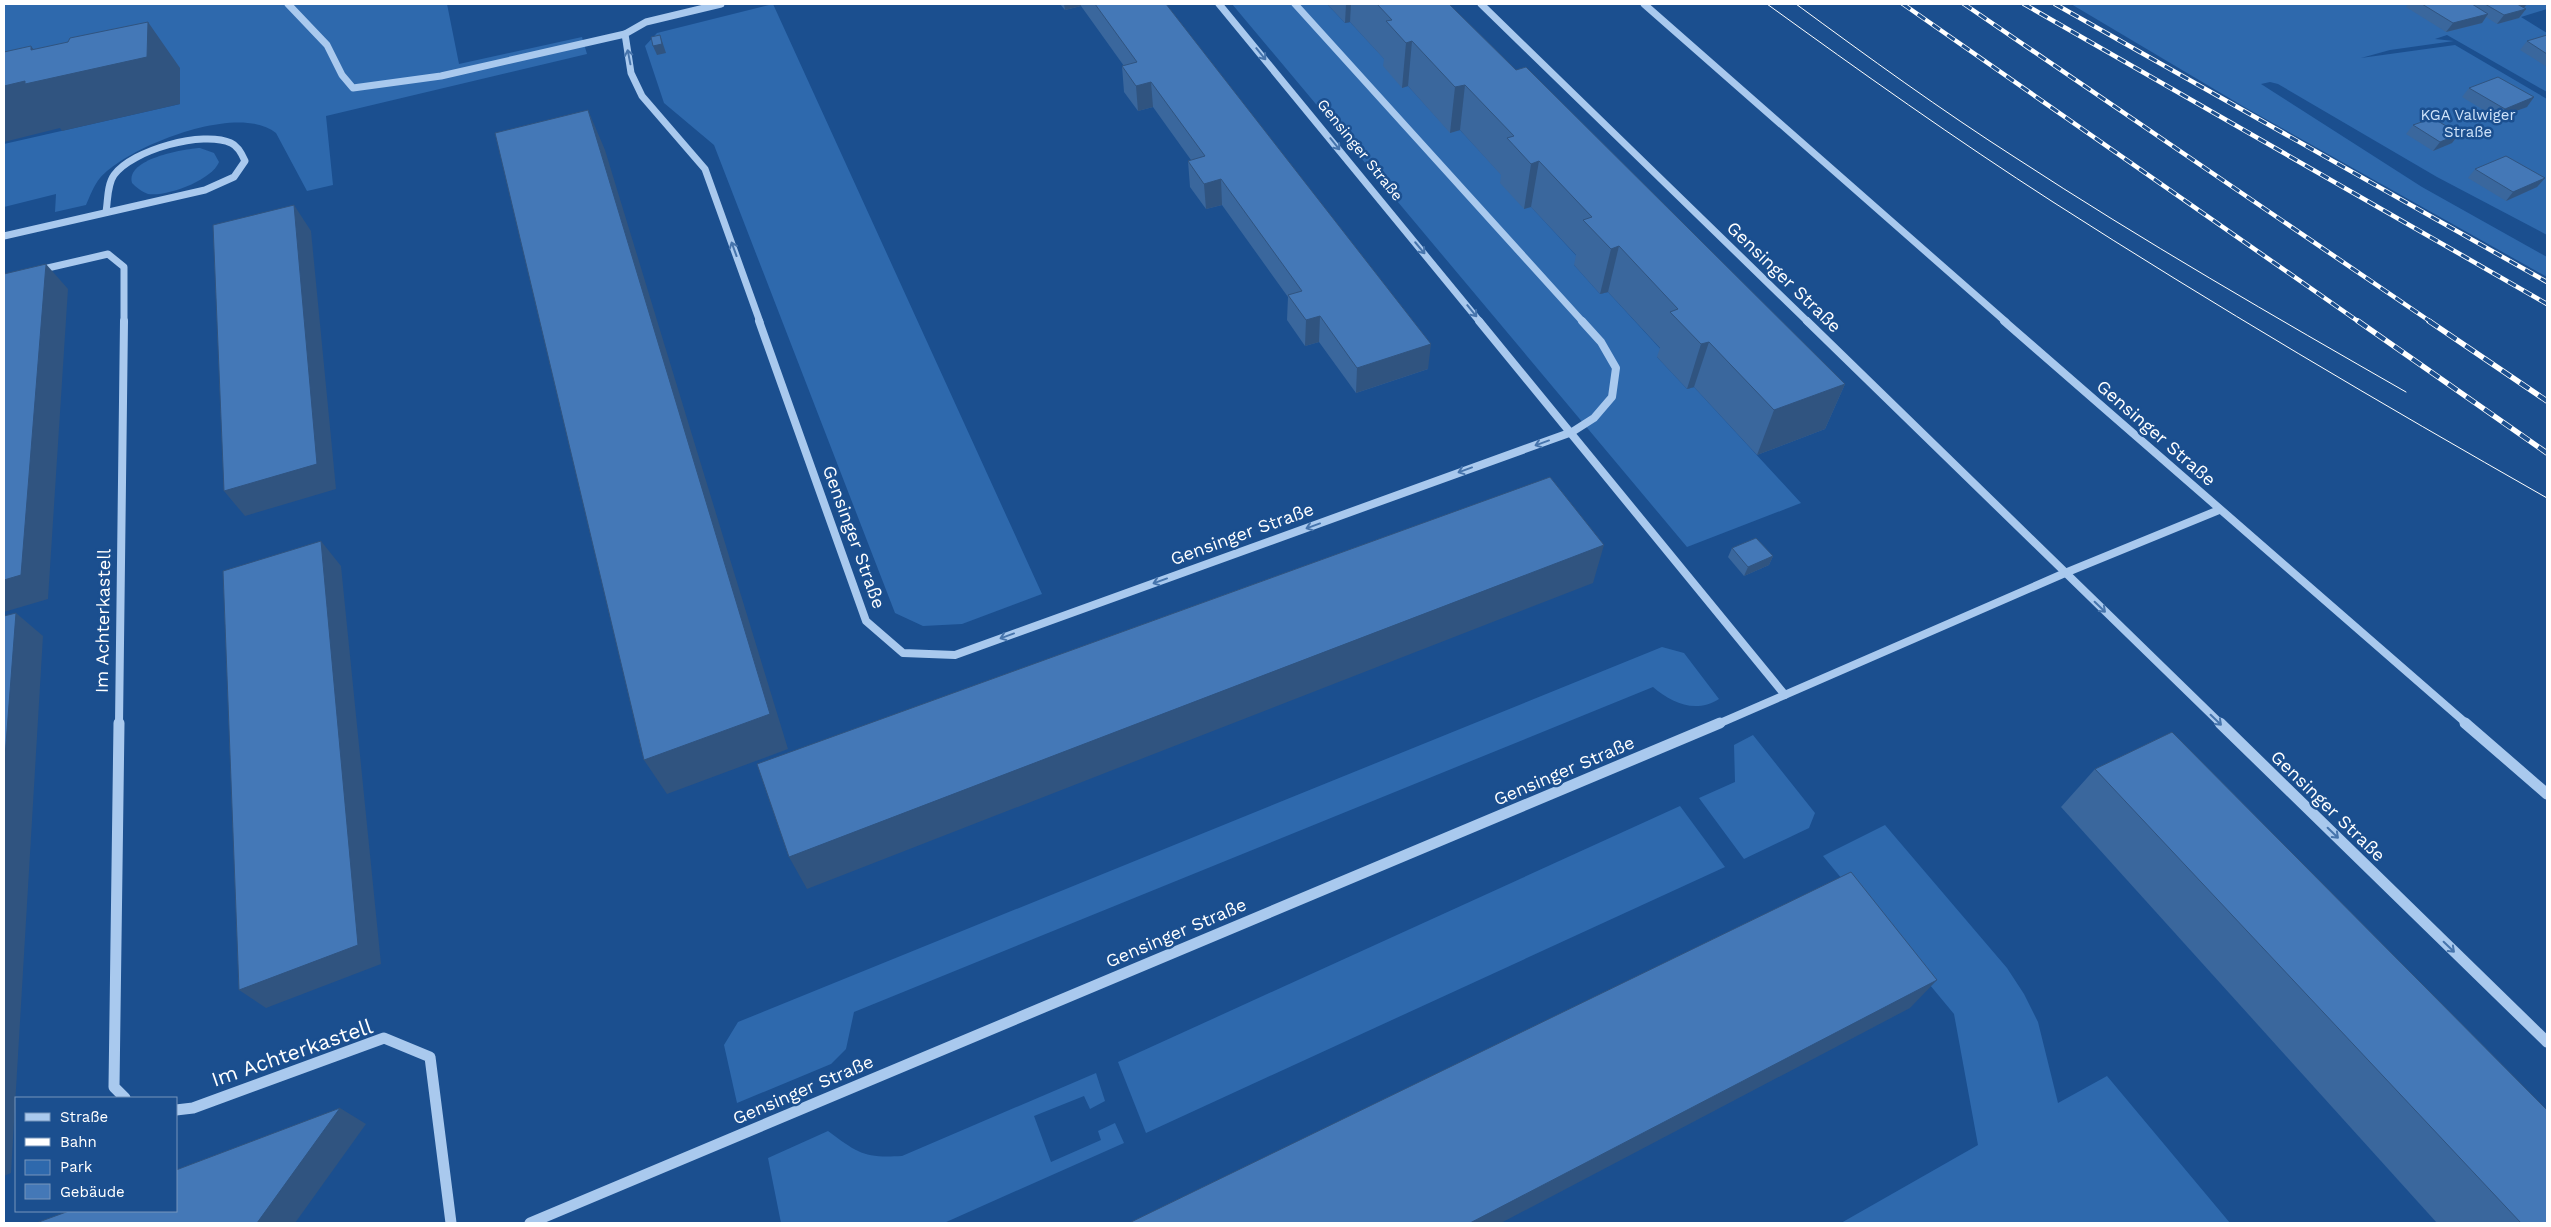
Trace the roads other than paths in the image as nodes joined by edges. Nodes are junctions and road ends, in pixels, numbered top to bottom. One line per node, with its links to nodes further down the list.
1 (288, 4): 7 (street)
2 (721, 4): 7 (street)
3 (1219, 4): 11 (street, Gensinger Straße, one-way to 11)
4 (1295, 4): 11 (street)
5 (1481, 4): 13 (street, Gensinger Straße)
6 (1644, 4): 12 (street, Gensinger Straße)
7 (625, 34): 11 (street, Gensinger Straße, one-way to 7)
8 (106, 212): 8 (street); 9 (street)
9 (4, 236)
10 (32, 271): 17 (street, Im Achterkastell)
11 (1572, 432): 14 (street, Gensinger Straße)
12 (2219, 510): 13 (street, Gensinger Straße); 15 (street, Gensinger Straße)
13 (2065, 573): 14 (street, Gensinger Straße); 16 (street, Gensinger Straße, one-way to 16)
14 (1785, 695): 20 (street, Gensinger Straße)
15 (2547, 794)
16 (2547, 1042)
17 (124, 1097)
18 (178, 1110): 19 (street, Im Achterkastell)
19 (451, 1223)
20 (530, 1223)

